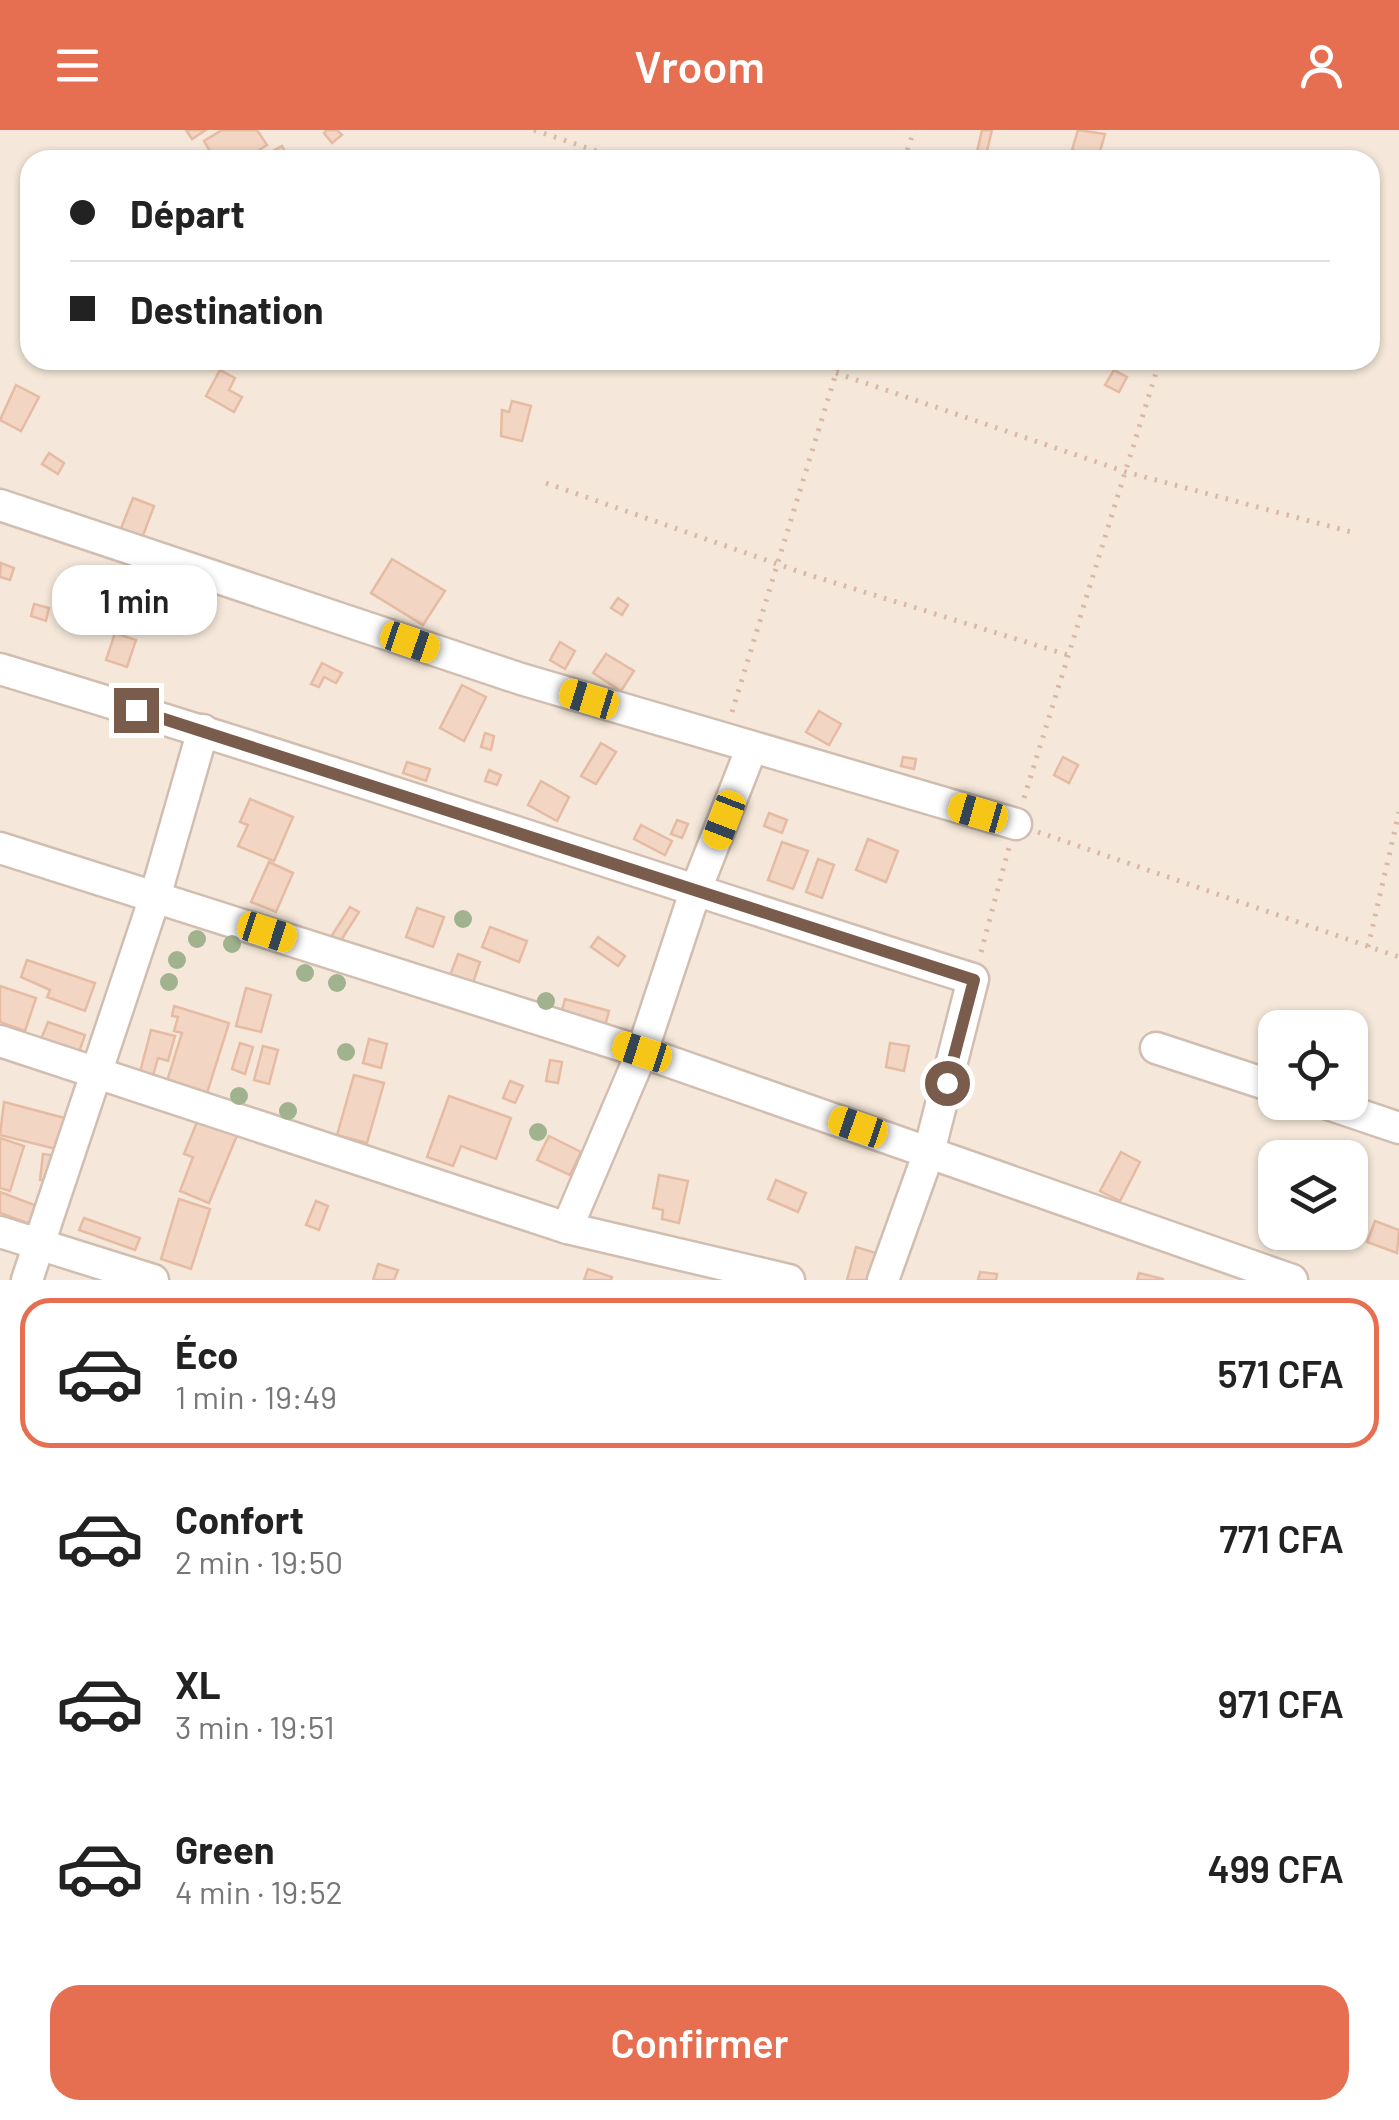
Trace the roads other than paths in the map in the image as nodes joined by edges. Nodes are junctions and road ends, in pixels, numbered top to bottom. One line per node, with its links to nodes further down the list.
1 (0, 505): 4 (street)
2 (0, 669): 3 (street)
3 (203, 730): 7 (street); 8 (street)
4 (738, 743): 5 (street); 7 (street)
5 (1016, 824)
6 (0, 848): 8 (street)
7 (696, 892): 11 (street); 16 (street)
8 (155, 897): 11 (street); 12 (street)
9 (0, 1041): 12 (street)
10 (1156, 1048): 13 (street)
11 (642, 1052): 16 (street); 17 (street)
12 (95, 1072): 17 (street); 19 (street)
13 (1258, 1081)
14 (1368, 1118): 15 (street)
15 (1399, 1128)
16 (930, 1152): 23 (street); 24 (street)
17 (567, 1228): 22 (street)
18 (0, 1232): 19 (street)
19 (38, 1245): 20 (street); 21 (street)
20 (27, 1280)
21 (153, 1280)
22 (789, 1280)
23 (883, 1280)
24 (1292, 1280)

